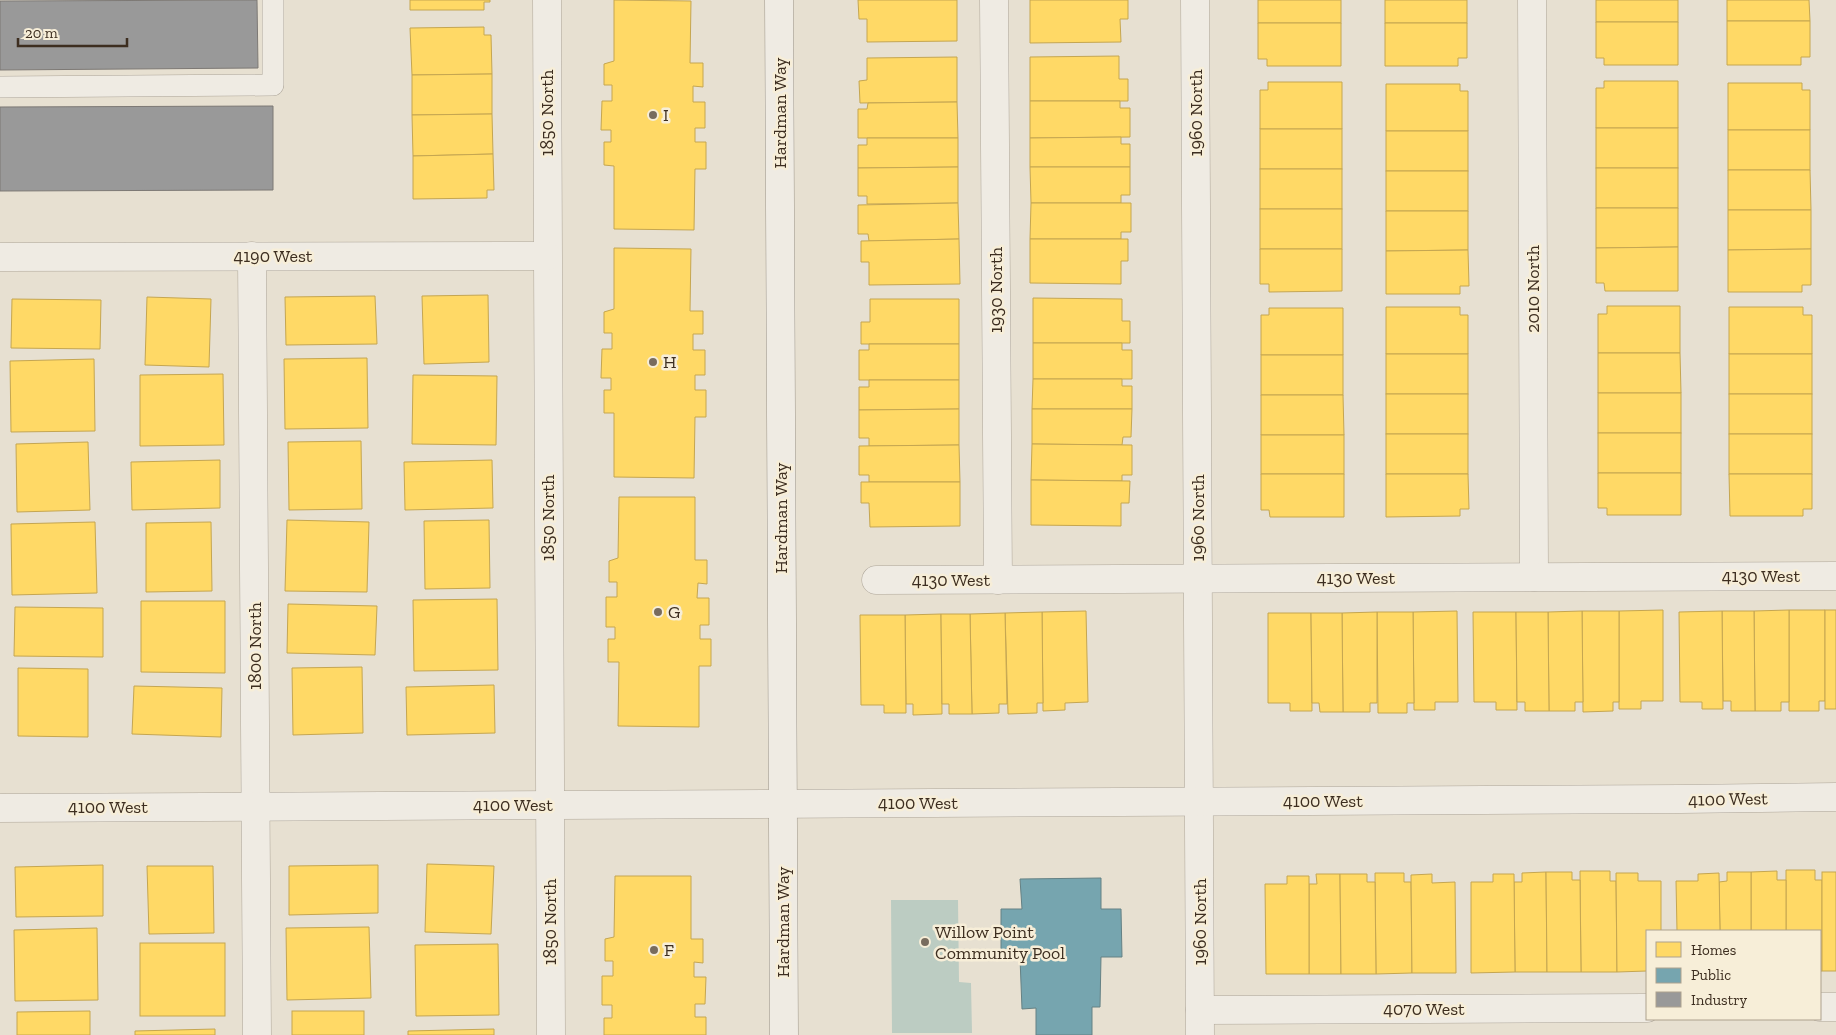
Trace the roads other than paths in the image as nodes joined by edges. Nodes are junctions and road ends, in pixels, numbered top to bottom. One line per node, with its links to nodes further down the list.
1 (273, 0): 7 (lane)
2 (547, 0): 9 (street, 1850 North)
3 (779, 0): 18 (street, Hardman Way)
4 (994, 0): 15 (street, 1930 North)
5 (1195, 0): 13 (street, 1960 North)
6 (1532, 0): 12 (street, 2010 North)
7 (0, 87)
8 (252, 256): 9 (street, 4190 West); 10 (street, 4190 West); 20 (street, 1800 North)
9 (547, 256): 19 (street, 1850 North)
10 (0, 257)
11 (1836, 576): 12 (street, 4130 West)
12 (1534, 577): 13 (street, 4130 West)
13 (1198, 579): 15 (street, 4130 West); 17 (street, 1960 North)
14 (876, 580): 15 (street, 4130 West)
15 (998, 580)
16 (1836, 797): 17 (street, 4100 West)
17 (1199, 802): 18 (street, 4100 West); 25 (street, 1960 North)
18 (783, 804): 19 (street, 4100 West); 28 (street, Hardman Way)
19 (549, 805): 20 (street, 4100 West); 27 (street, 1850 North)
20 (256, 806): 21 (street, 4100 West); 26 (street, 1800 North)
21 (0, 808)
22 (1836, 1007): 24 (street)
23 (1646, 1008): 25 (street, 4070 West)
24 (1821, 1008)
25 (1200, 1022)
26 (257, 1035)
27 (550, 1035)
28 (784, 1035)

